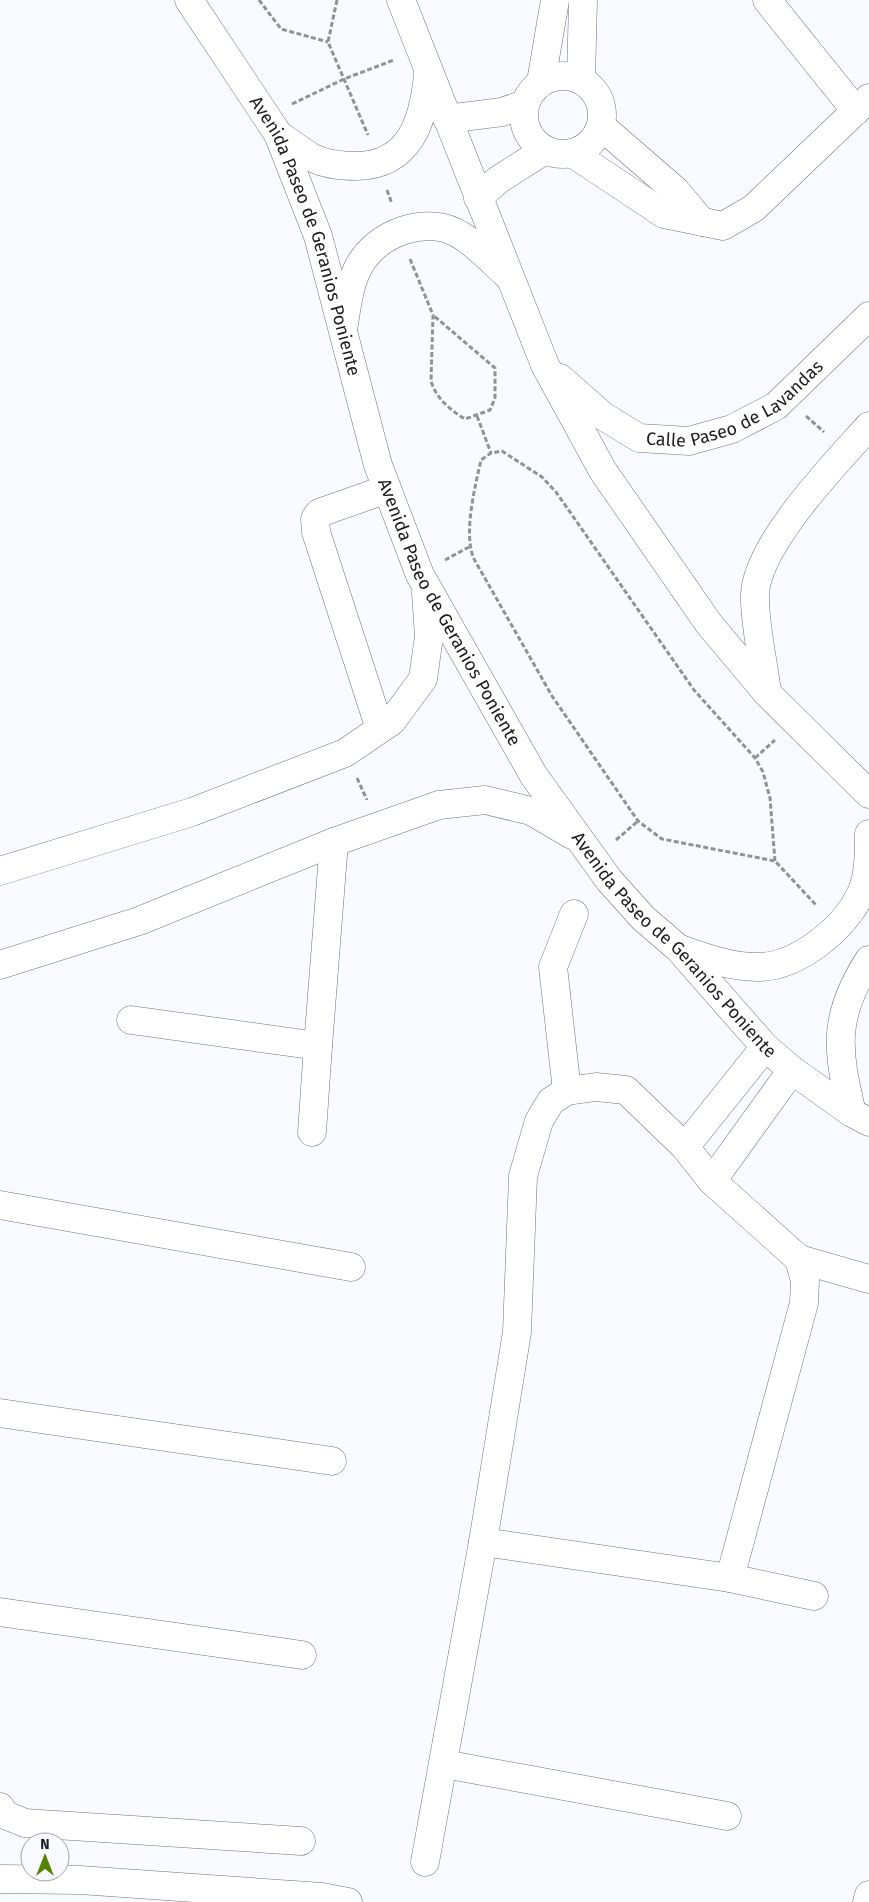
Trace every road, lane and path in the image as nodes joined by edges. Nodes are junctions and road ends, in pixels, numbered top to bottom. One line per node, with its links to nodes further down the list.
1 (189, 0): 14 (street, Avenida Paseo de Geranios Poniente)
2 (259, 0): 3 (path)
3 (337, 0)
4 (401, 0): 8 (street)
5 (555, 0): 10 (street)
6 (584, 0): 9 (street)
7 (767, 0): 12 (street)
8 (424, 61): 13 (street); 14 (path); 14 (street)
9 (581, 79): 10 (street); 15 (street)
10 (541, 82): 11 (street)
11 (525, 104): 13 (street); 16 (street)
12 (862, 104): 19 (street)
13 (447, 119): 18 (street)
14 (272, 126): 22 (street, Avenida Paseo de Geranios Poniente)
15 (601, 126): 17 (street); 19 (street)
16 (545, 150): 17 (street); 18 (street)
17 (572, 153): 19 (street)
18 (478, 198): 20 (street)
19 (702, 222)
20 (509, 276): 22 (street); 23 (street)
21 (869, 316): 24 (street, Calle Paseo de Lavandas)
22 (343, 332): 29 (street, Avenida Paseo de Geranios Poniente)
23 (545, 365): 24 (street, Calle Paseo de Lavandas); 31 (street)
24 (784, 398): 27 (path)
25 (477, 416): 25 (path); 28 (path)
26 (869, 426): 27 (street)
27 (847, 450): 31 (street)
28 (491, 453): 28 (path)
29 (387, 489): 30 (street, Avenida Paseo de Geranios Poniente); 32 (street)
30 (426, 587): 32 (street); 38 (street, Avenida Paseo de Geranios Poniente)
31 (767, 693): 34 (street)
32 (380, 730): 33 (street)
33 (345, 753): 36 (path); 40 (street)
34 (864, 791): 35 (street)
35 (869, 823)
36 (378, 826): 38 (street); 39 (street)
37 (869, 834): 42 (street)
38 (579, 839): 42 (street, Avenida Paseo de Geranios Poniente)
39 (334, 842): 44 (street); 46 (street)
40 (0, 871)
41 (574, 914): 49 (street)
42 (679, 949): 47 (street, Avenida Paseo de Geranios Poniente)
43 (869, 960): 50 (street)
44 (0, 965)
45 (131, 1020): 46 (street)
46 (318, 1046): 51 (street)
47 (766, 1048): 48 (street, Avenida Paseo de Geranios Poniente); 52 (street)
48 (792, 1070): 50 (street, Avenida Paseo de Geranios Poniente); 53 (street)
49 (566, 1091): 52 (street); 60 (street)
50 (860, 1118)
51 (312, 1132)
52 (685, 1147): 53 (street)
53 (712, 1181): 55 (street)
54 (0, 1205): 56 (street)
55 (799, 1259): 57 (street); 61 (street)
56 (351, 1267)
57 (869, 1279)
58 (0, 1413): 59 (street)
59 (332, 1461)
60 (483, 1542): 61 (street); 65 (street)
61 (730, 1578): 62 (street)
62 (814, 1596)
63 (0, 1612): 64 (street)
64 (302, 1655)
65 (444, 1764): 67 (street); 69 (street)
66 (0, 1807): 68 (street)
67 (727, 1816)
68 (301, 1842)
69 (425, 1862)
70 (0, 1879): 72 (street)
71 (869, 1895): 74 (street)
72 (326, 1900): 73 (street)
73 (348, 1902)
74 (867, 1902)

